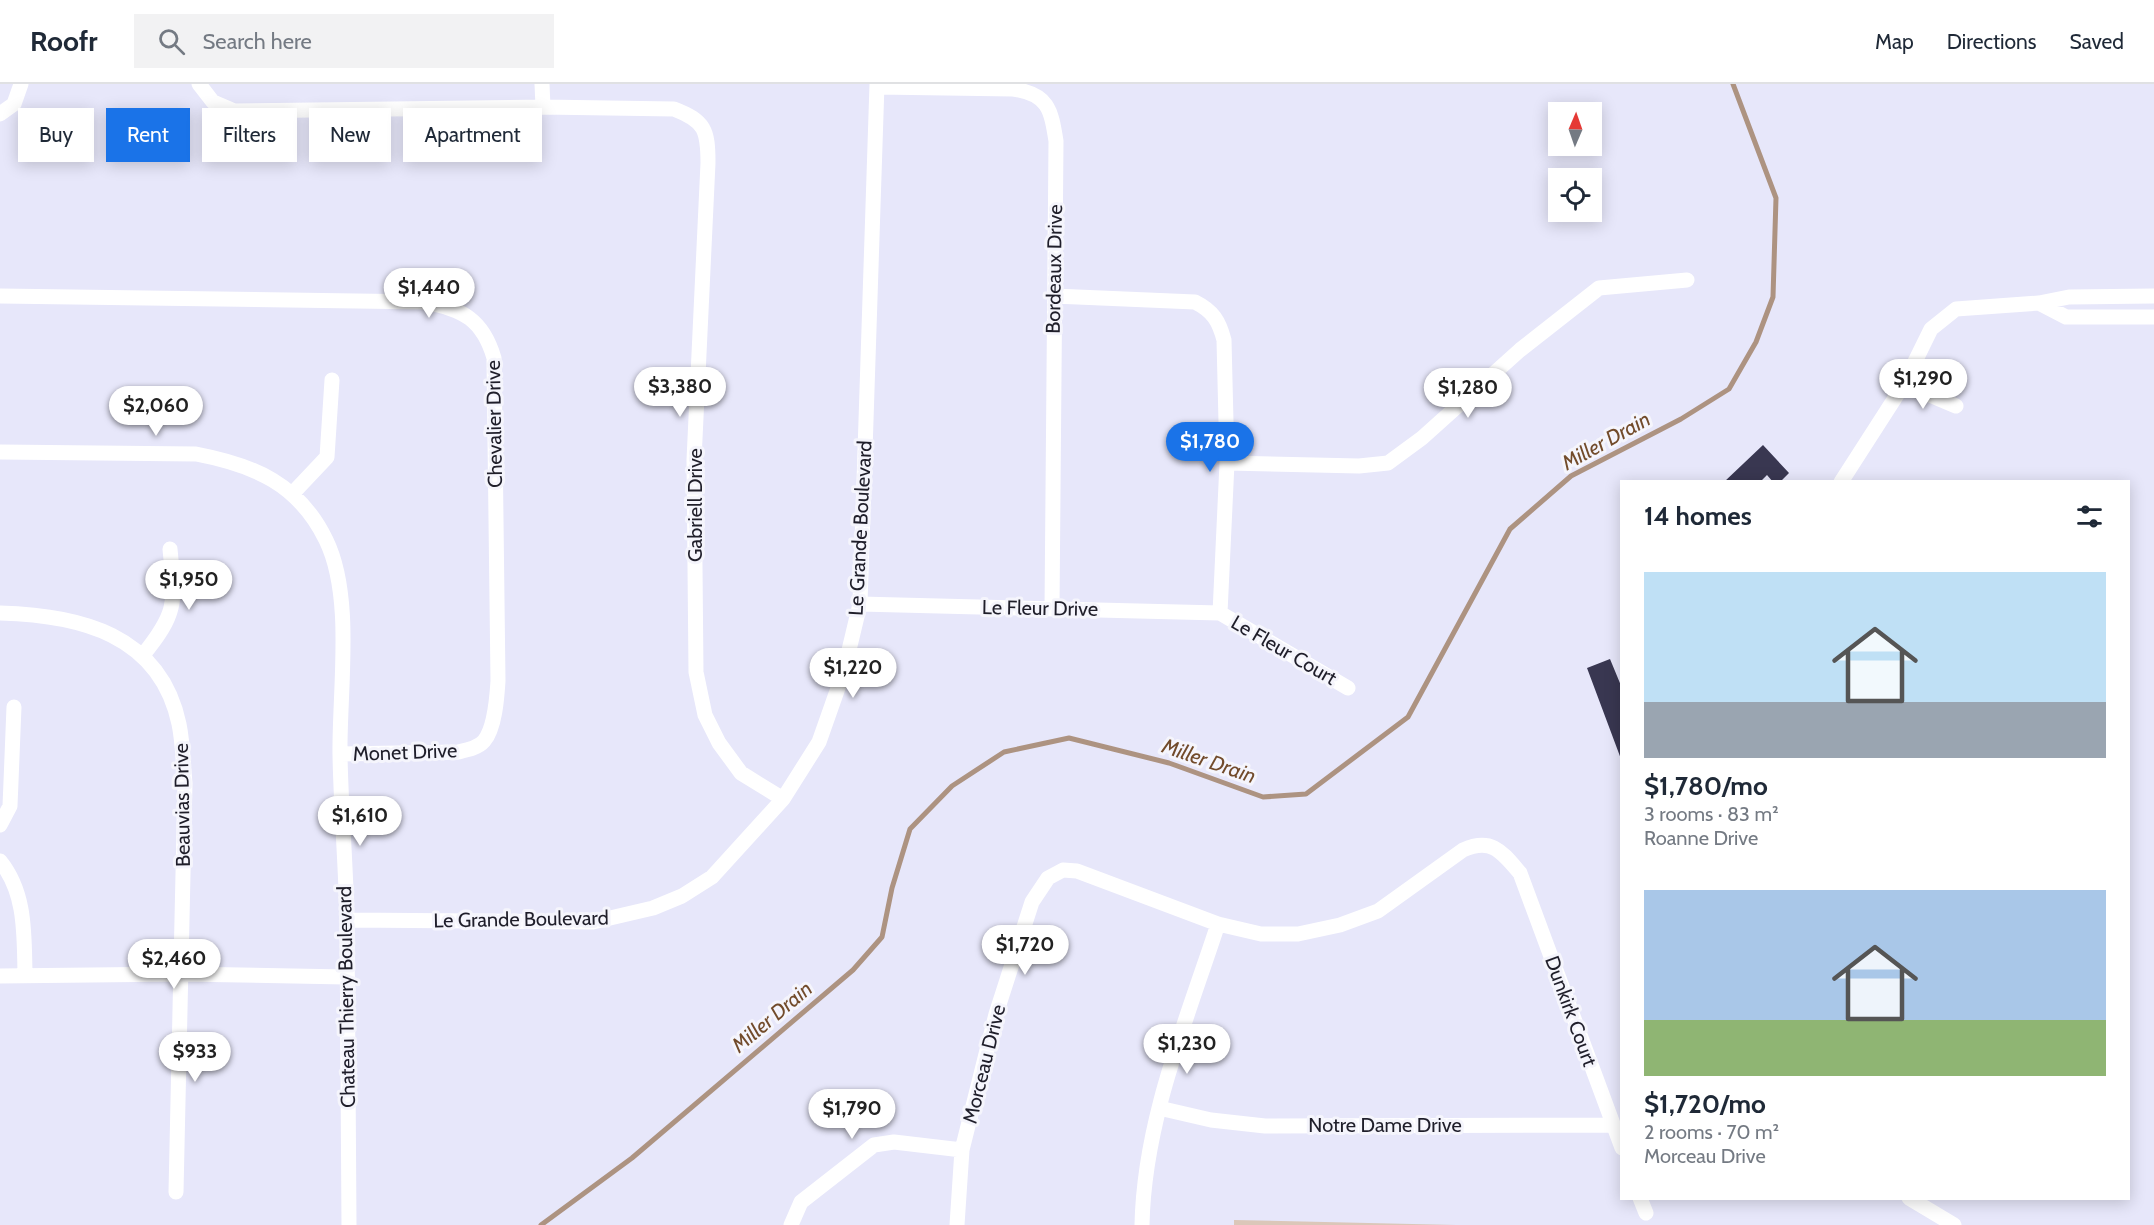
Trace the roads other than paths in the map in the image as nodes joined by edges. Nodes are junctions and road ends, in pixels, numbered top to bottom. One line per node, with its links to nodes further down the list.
1 (21, 84): 6 (street)
2 (199, 84): 5 (street, Gabriell Drive)
3 (542, 84): 5 (street)
4 (878, 86): 9 (street, Bordeaux Drive); 21 (street, Le Grande Boulevard)
5 (543, 107): 30 (street, Gabriell Drive)
6 (0, 114)
7 (1687, 280): 17 (street)
8 (0, 296): 28 (street, Chevalier Drive)
9 (1054, 296): 17 (street); 22 (street, Bordeaux Drive)
10 (2154, 296): 11 (street)
11 (2039, 303): 12 (street); 14 (street)
12 (2154, 317)
13 (332, 380): 19 (street)
14 (1904, 384): 15 (street); 18 (street)
15 (1956, 406)
16 (0, 453): 19 (street)
17 (1227, 463): 24 (street)
18 (1842, 480)
19 (293, 493): 29 (street, Chateau Thierry Boulevard)
20 (170, 549): 25 (street)
21 (860, 604): 22 (street, Le Fleur Drive); 30 (street, Le Grande Boulevard)
22 (1052, 609): 24 (street, Le Fleur Drive)
23 (0, 613): 25 (street, Beauvias Drive)
24 (1220, 613): 26 (street, Le Fleur Court)
25 (143, 655): 37 (street, Beauvias Drive)
26 (1348, 688)
27 (15, 707): 31 (street)
28 (491, 723): 29 (street, Monet Drive)
29 (340, 754): 34 (street, Chateau Thierry Boulevard)
30 (783, 799): 34 (street, Le Grande Boulevard)
31 (0, 825)
32 (0, 861): 36 (street)
33 (1520, 873): 35 (street, Morceau Drive); 41 (street, Dunkirk Court)
34 (347, 920): 39 (street, Chateau Thierry Boulevard)
35 (1218, 924): 40 (street); 43 (street, Morceau Drive)
36 (25, 974): 37 (street); 38 (street)
37 (182, 974): 39 (street); 44 (street, Beauvias Drive)
38 (0, 976)
39 (346, 977): 48 (street, Chateau Thierry Boulevard)
40 (1159, 1108): 41 (street, Notre Dame Drive); 51 (street)
41 (1613, 1125): 42 (street, Dunkirk Court)
42 (1620, 1143)
43 (962, 1150): 49 (street); 50 (street, Morceau Drive)
44 (176, 1192)
45 (1641, 1200): 47 (street)
46 (1912, 1200): 52 (street)
47 (1646, 1213)
48 (349, 1225)
49 (791, 1225)
50 (957, 1225)
51 (1143, 1225)
52 (1954, 1225)

